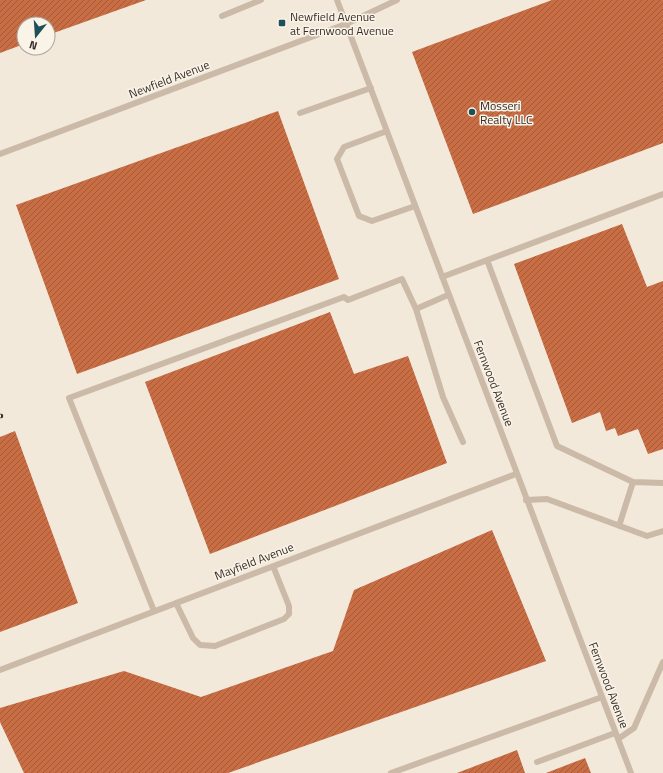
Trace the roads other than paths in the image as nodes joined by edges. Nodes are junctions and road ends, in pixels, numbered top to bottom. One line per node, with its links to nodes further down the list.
1 (261, 0): 4 (lane)
2 (337, 0): 5 (lane, Fernwood Avenue)
3 (397, 0): 5 (lane, Newfield Avenue)
4 (222, 16)
5 (346, 24): 6 (lane, Fernwood Avenue); 9 (lane, Newfield Avenue)
6 (371, 88): 7 (lane); 8 (lane, Fernwood Avenue)
7 (300, 114)
8 (387, 131): 11 (lane, Fernwood Avenue); 11 (lane)
9 (0, 154)
10 (663, 194): 12 (lane)
11 (415, 206): 13 (lane, Fernwood Avenue)
12 (487, 260): 13 (lane); 18 (lane)
13 (442, 277): 14 (lane, Fernwood Avenue)
14 (448, 295): 15 (lane); 17 (lane, Fernwood Avenue)
15 (416, 309): 16 (lane); 25 (lane)
16 (463, 442)
17 (516, 474): 20 (lane, Fernwood Avenue); 23 (lane, Mayfield Avenue)
18 (633, 482): 19 (lane); 21 (lane)
19 (663, 483)
20 (526, 500): 21 (lane); 28 (lane, Fernwood Avenue)
21 (619, 526): 22 (lane)
22 (663, 531)
23 (273, 566): 24 (lane, Mayfield Avenue); 24 (lane)
24 (176, 603): 25 (lane, Mayfield Avenue)
25 (154, 612): 27 (lane, Mayfield Avenue)
26 (663, 662): 30 (lane)
27 (0, 670)
28 (602, 697): 29 (lane, Fernwood Avenue); 32 (lane)
29 (615, 733): 30 (lane, Fernwood Avenue); 31 (lane)
30 (618, 739): 33 (lane, Fernwood Avenue)
31 (537, 762)
32 (390, 773)
33 (631, 773)

